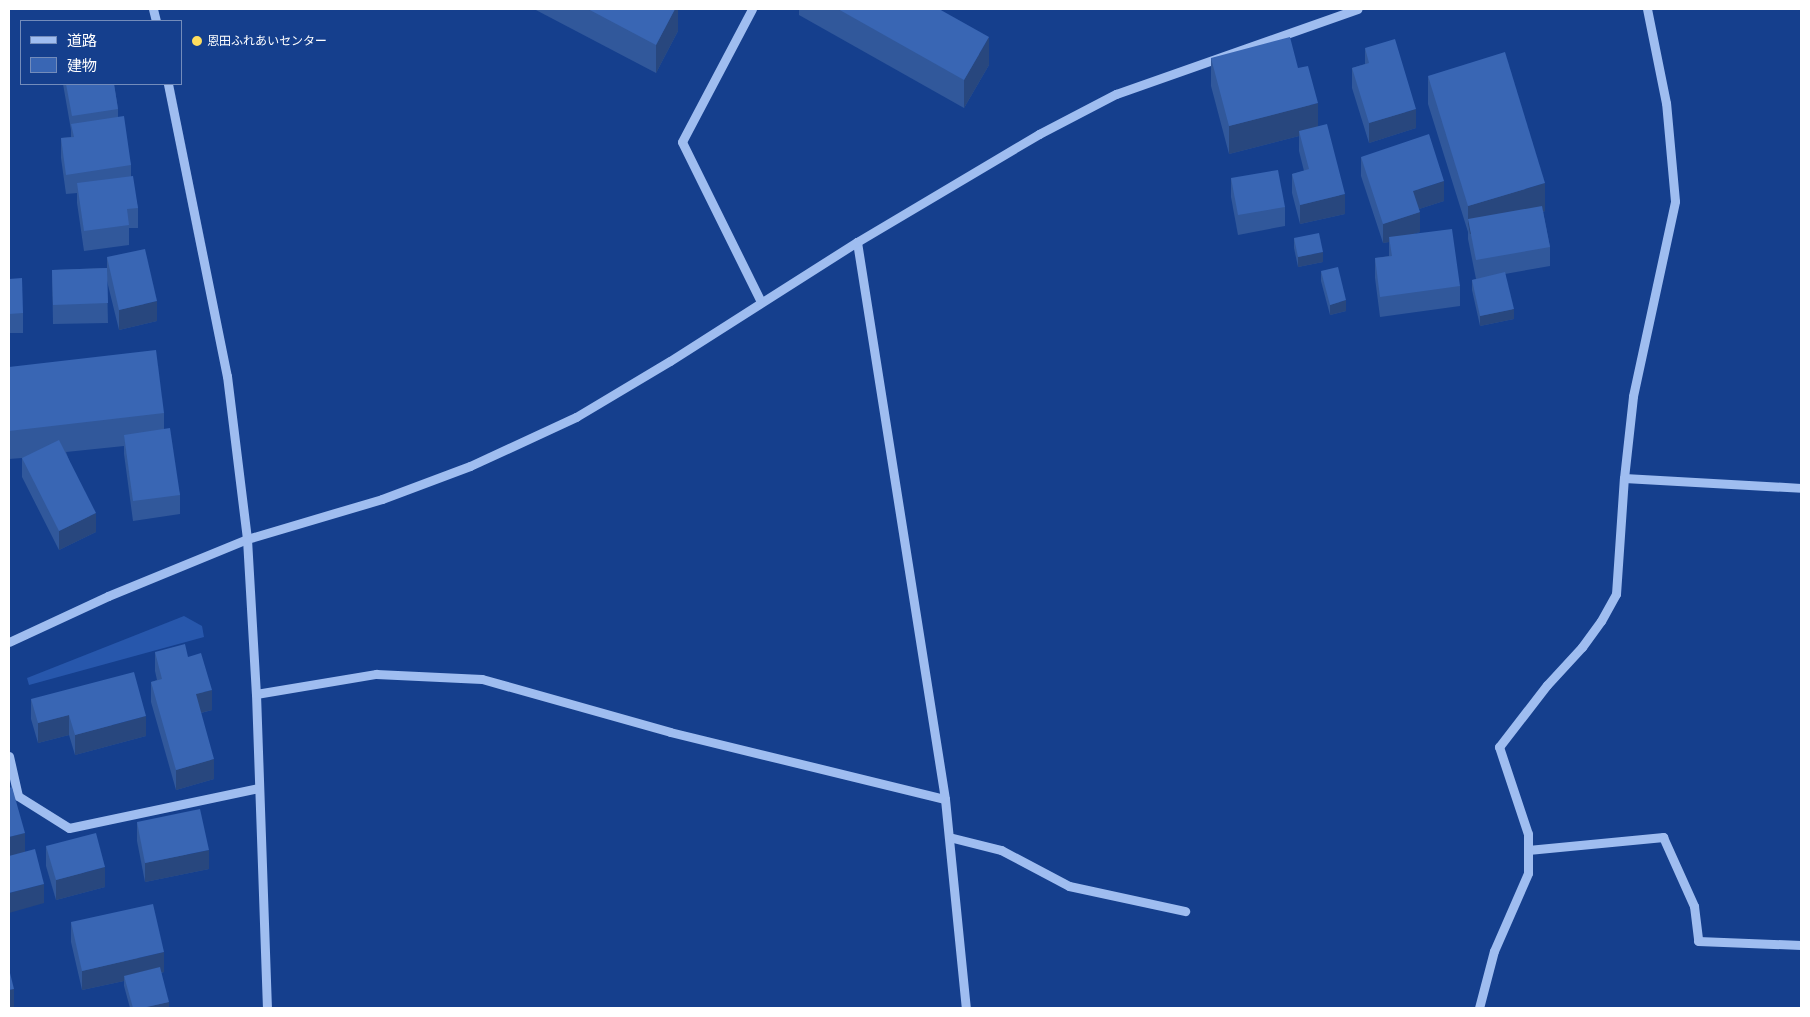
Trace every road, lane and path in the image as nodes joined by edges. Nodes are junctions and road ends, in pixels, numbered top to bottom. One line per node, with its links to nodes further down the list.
1 (752, 9): 6 (street)
2 (1357, 9): 5 (street)
3 (1647, 9): 7 (street)
4 (168, 85): 9 (street)
5 (857, 242): 6 (street); 14 (street)
6 (761, 302): 9 (street)
7 (1624, 478): 8 (street); 16 (street)
8 (1801, 488)
9 (247, 539): 10 (street); 11 (street)
10 (9, 642)
11 (256, 694): 13 (street); 14 (street)
12 (9, 756): 13 (street)
13 (259, 788): 19 (street)
14 (945, 799): 15 (street)
15 (948, 837): 17 (street); 20 (street)
16 (1528, 850): 18 (street); 21 (street)
17 (1185, 911)
18 (1801, 945)
19 (267, 1008)
20 (966, 1008)
21 (1479, 1008)

